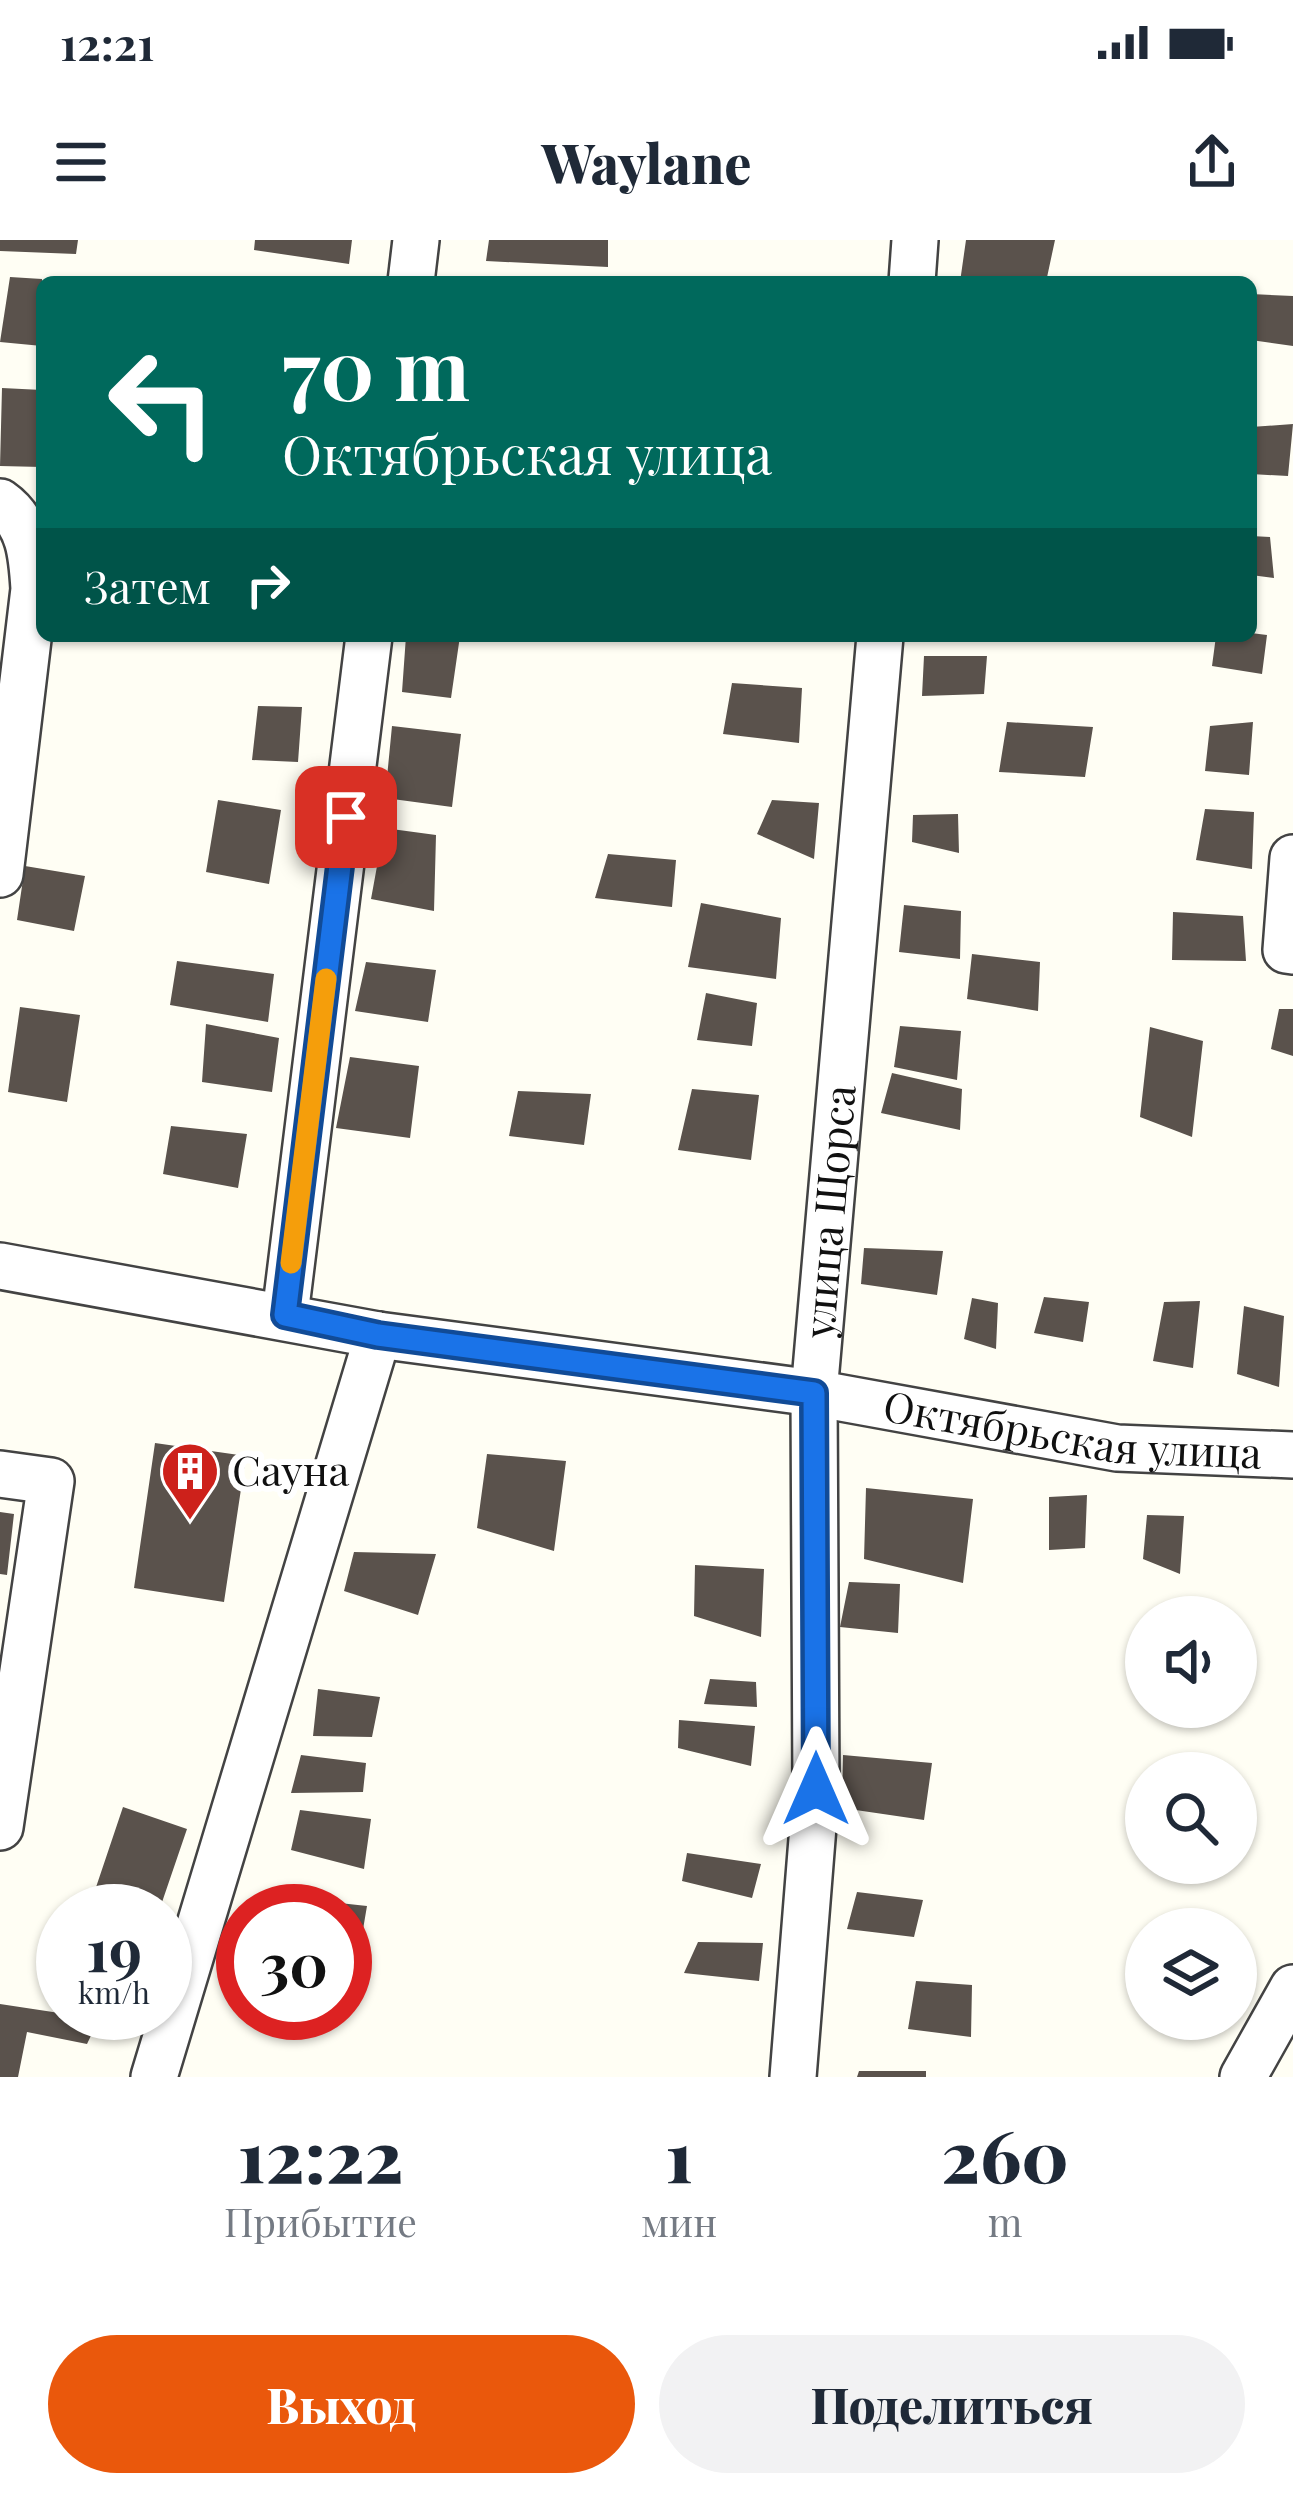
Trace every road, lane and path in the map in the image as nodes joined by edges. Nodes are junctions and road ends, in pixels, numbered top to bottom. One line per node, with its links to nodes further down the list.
1 (416, 240): 3 (street)
2 (916, 240): 4 (street)
3 (412, 276)
4 (913, 276)
5 (0, 502): 9 (street)
6 (368, 642): 12 (street)
7 (879, 642): 14 (street, улица Щорса)
8 (1293, 858): 10 (street)
9 (0, 874)
10 (1293, 951)
11 (0, 1266): 12 (street, Октябрьская улица)
12 (285, 1315): 13 (street, Октябрьская улица)
13 (378, 1335): 14 (street, Октябрьская улица); 21 (street)
14 (814, 1393): 15 (street, Октябрьская улица); 22 (street, улица Щорса)
15 (1293, 1455)
16 (0, 1474): 17 (street)
17 (17, 1596): 18 (street)
18 (9, 1716): 19 (street)
19 (0, 1827)
20 (1290, 2000): 23 (street)
21 (154, 2077)
22 (793, 2077)
23 (1243, 2077)

